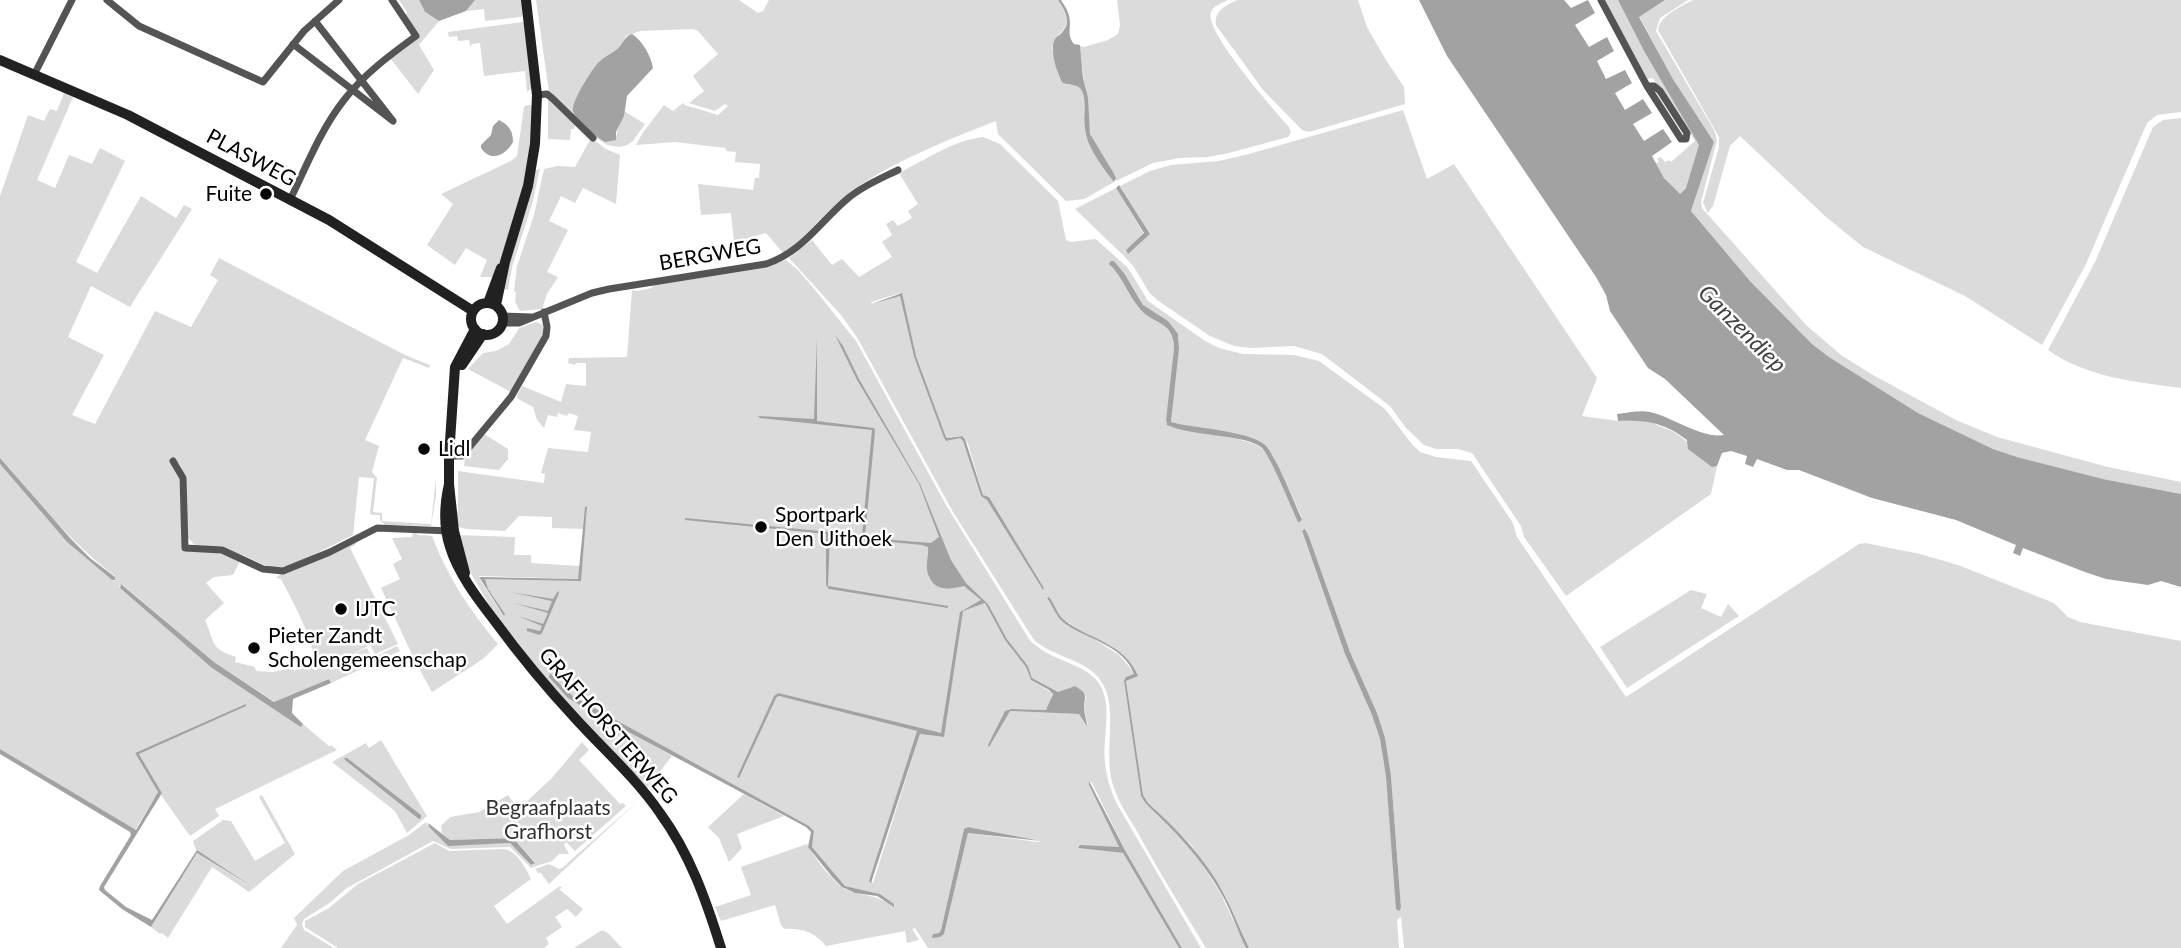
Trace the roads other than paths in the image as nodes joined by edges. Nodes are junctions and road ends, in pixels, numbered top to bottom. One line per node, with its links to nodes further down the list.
1 (72, 0): 10 (street)
2 (107, 0): 8 (street)
3 (339, 0): 7 (street)
4 (392, 0): 11 (street)
5 (526, 0): 14 (main road)
6 (1601, 0): 12 (street)
7 (315, 21): 8 (street); 11 (street)
8 (293, 44): 13 (street)
9 (0, 60): 10 (main road, PLASWEG)
10 (35, 73): 17 (main road, PLASWEG)
11 (362, 80): 13 (street); 13 (street)
12 (1647, 86): 12 (street)
13 (353, 90): 17 (street)
14 (537, 95): 15 (street); 18 (main road)
15 (593, 138)
16 (898, 170): 20 (street, BERGWEG)
17 (290, 200): 19 (main road, PLASWEG)
18 (492, 304): 19 (main road); 21 (main road)
19 (474, 311): 22 (main road)
20 (544, 312): 21 (street, BERGWEG); 23 (street)
21 (503, 319): 22 (main road)
22 (479, 331): 23 (main road, GRAFHORSTERWEG)
23 (449, 456): 25 (main road, GRAFHORSTERWEG)
24 (173, 461): 25 (street)
25 (450, 531): 26 (main road, GRAFHORSTERWEG)
26 (721, 948)

